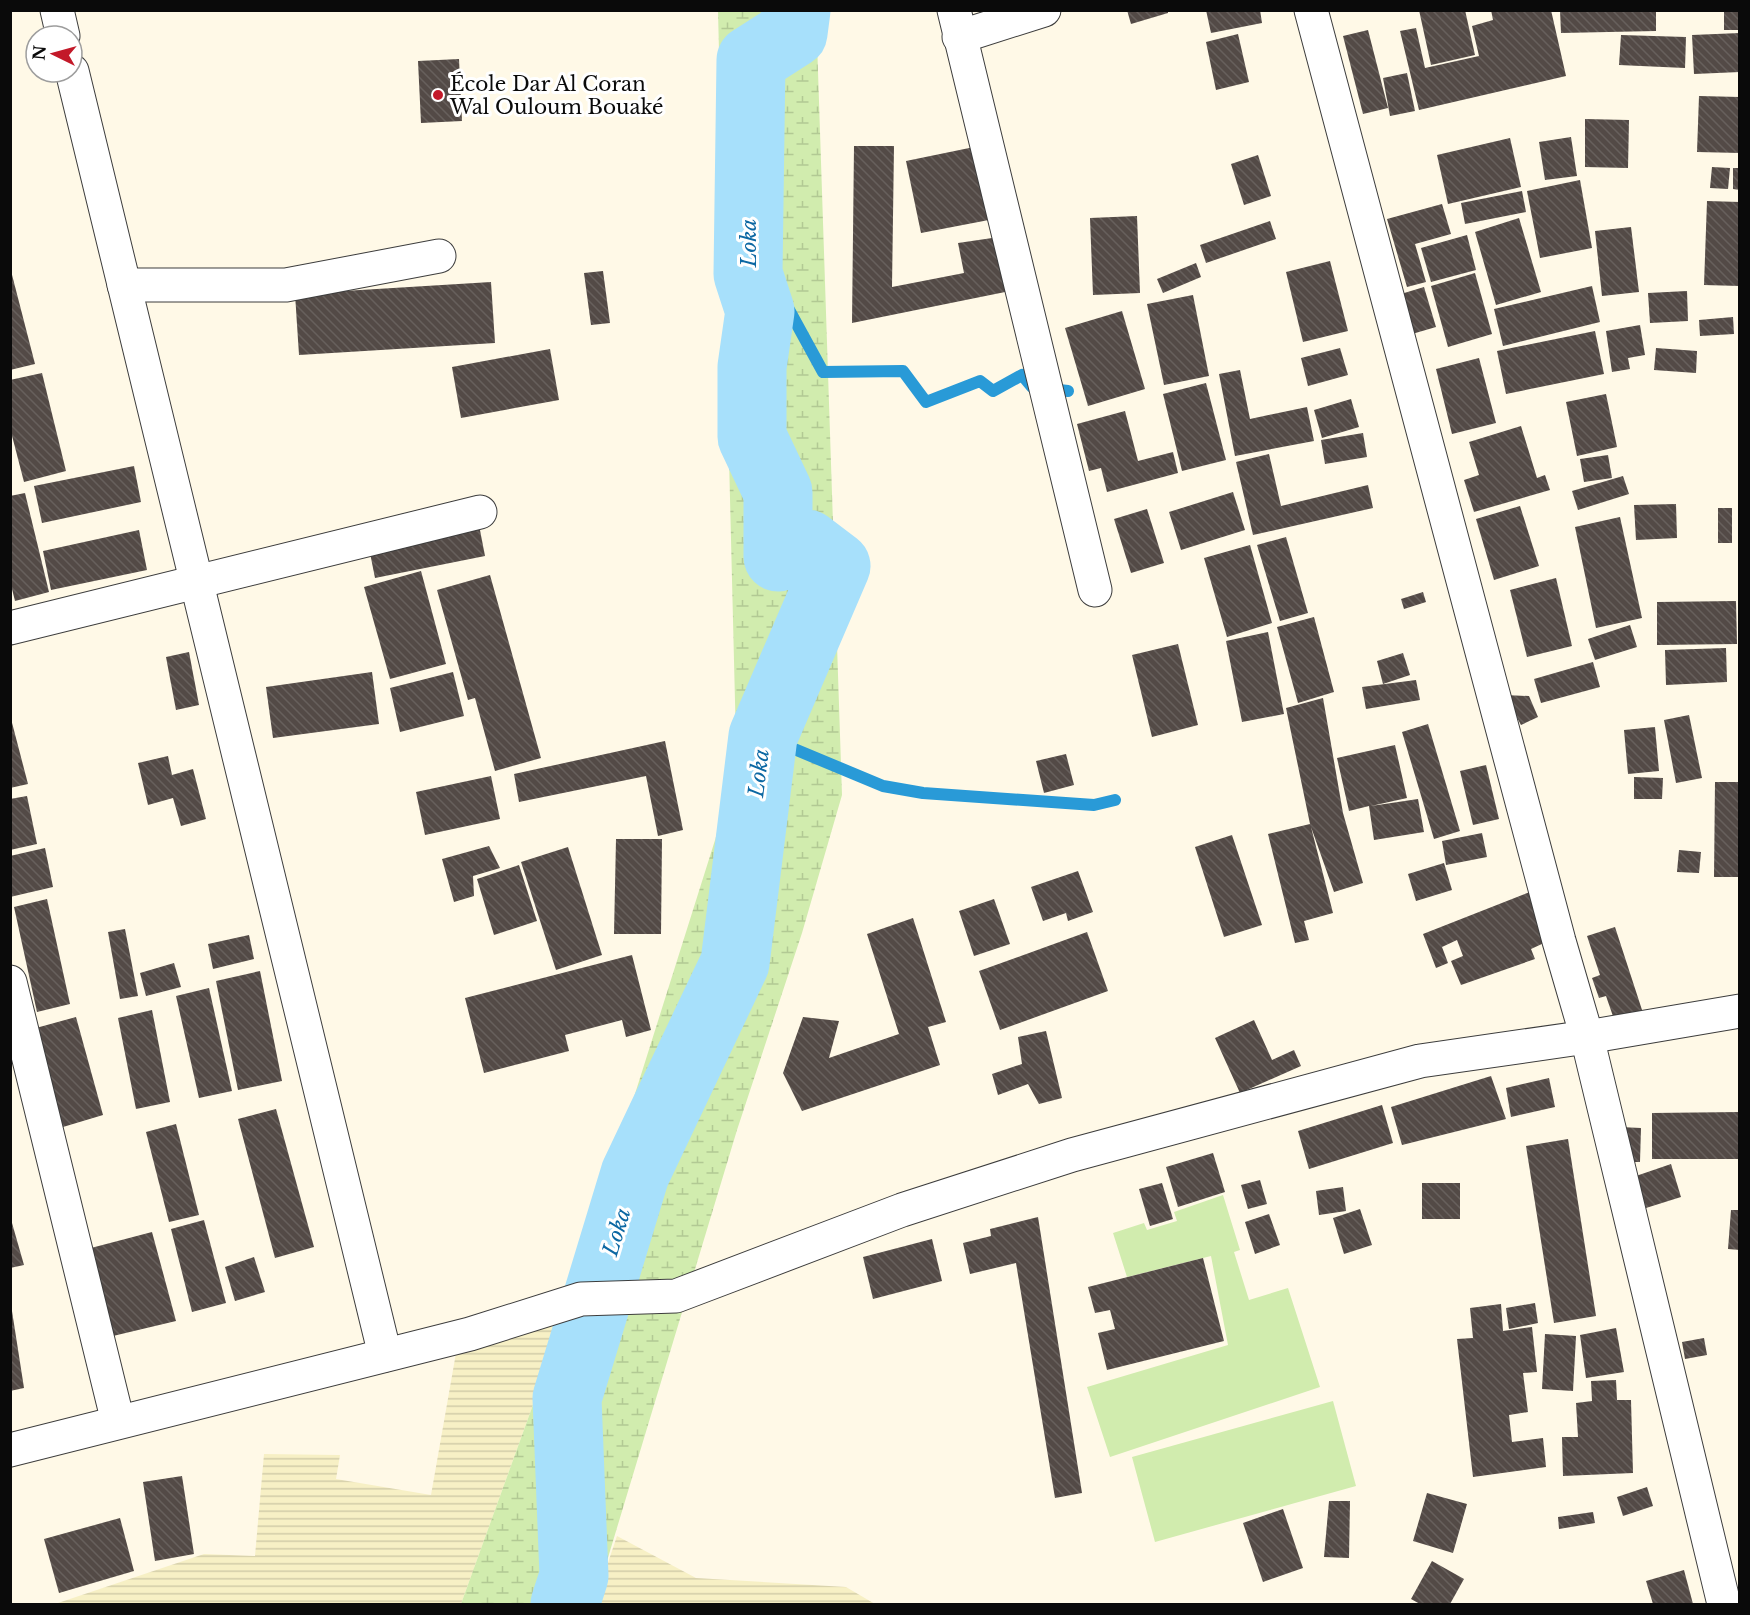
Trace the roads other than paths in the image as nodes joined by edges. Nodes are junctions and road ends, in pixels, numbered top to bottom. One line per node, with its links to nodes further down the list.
1 (1044, 10): 3 (street)
2 (1311, 10): 13 (street)
3 (957, 24): 9 (street)
4 (75, 84): 6 (street)
5 (439, 256): 6 (street)
6 (124, 285): 8 (street)
7 (480, 512): 8 (street)
8 (196, 582): 10 (street); 14 (street)
9 (1095, 590)
10 (10, 628)
11 (10, 982): 15 (street)
12 (1740, 1011): 13 (street)
13 (1587, 1037): 14 (street); 17 (street)
14 (385, 1355): 15 (street)
15 (118, 1422): 16 (street)
16 (10, 1450)
17 (1724, 1605)

